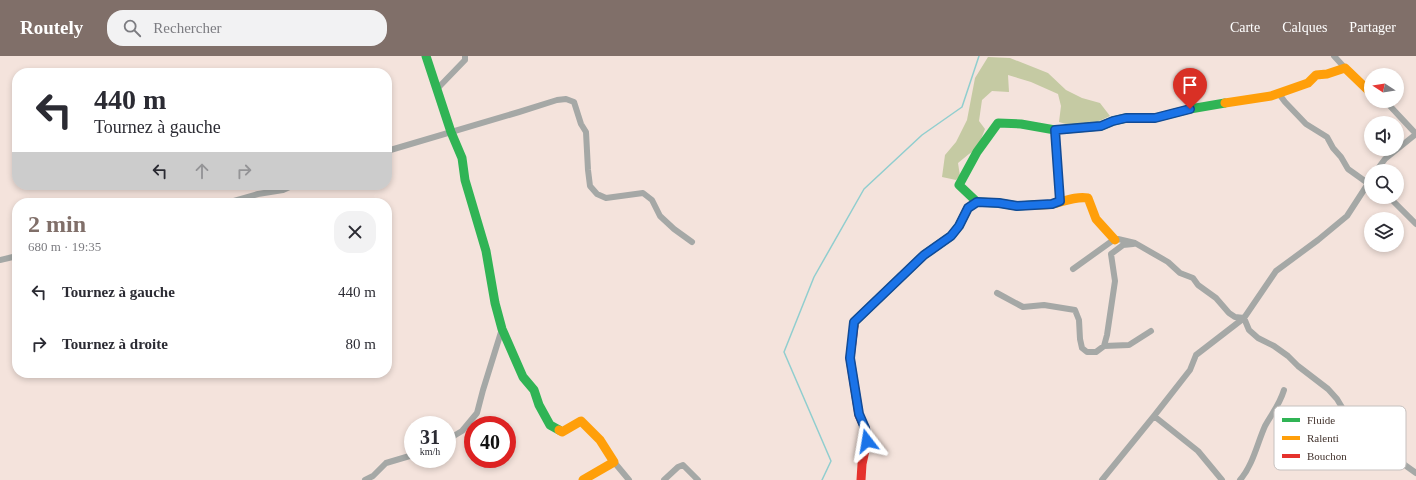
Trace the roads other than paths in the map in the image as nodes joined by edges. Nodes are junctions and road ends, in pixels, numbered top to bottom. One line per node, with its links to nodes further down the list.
1 (426, 56): 6 (street)
2 (464, 56): 6 (street)
3 (1334, 56): 4 (street)
4 (1345, 68): 5 (street); 7 (street)
5 (1364, 86)
6 (437, 89): 10 (street)
7 (1279, 94): 9 (street); 14 (street)
8 (1392, 108): 11 (street)
9 (1055, 130): 18 (street); 19 (street)
10 (451, 132): 12 (street); 23 (street); 30 (street)
11 (1416, 134): 13 (street)
12 (392, 150)
13 (1381, 164)
14 (1364, 178)
15 (283, 190): 17 (street)
16 (1364, 190): 29 (street)
17 (244, 198)
18 (1060, 201): 19 (street); 22 (street)
19 (977, 202): 48 (street)
20 (1395, 204): 21 (street)
21 (1416, 224)
22 (1115, 240): 24 (street); 27 (street)
23 (692, 242)
24 (1135, 243): 29 (street); 32 (street)
25 (12, 257): 26 (street)
26 (0, 260)
27 (1073, 269)
28 (997, 293): 32 (street)
29 (1244, 318): 35 (street); 37 (street)
30 (502, 329): 38 (street); 40 (street)
31 (1151, 331): 32 (street)
32 (1104, 346)
33 (1284, 390): 34 (street)
34 (1278, 406)
35 (1342, 406)
36 (1274, 412): 51 (street)
37 (1154, 416): 49 (street); 50 (street)
38 (456, 434)
39 (404, 458): 43 (street)
40 (614, 462): 44 (street); 45 (street)
41 (1406, 465): 42 (street)
42 (1416, 473)
43 (365, 480)
44 (582, 480)
45 (630, 480)
46 (664, 480): 47 (street)
47 (698, 480)
48 (861, 480)
49 (1102, 480)
50 (1222, 480)
51 (1240, 480)

